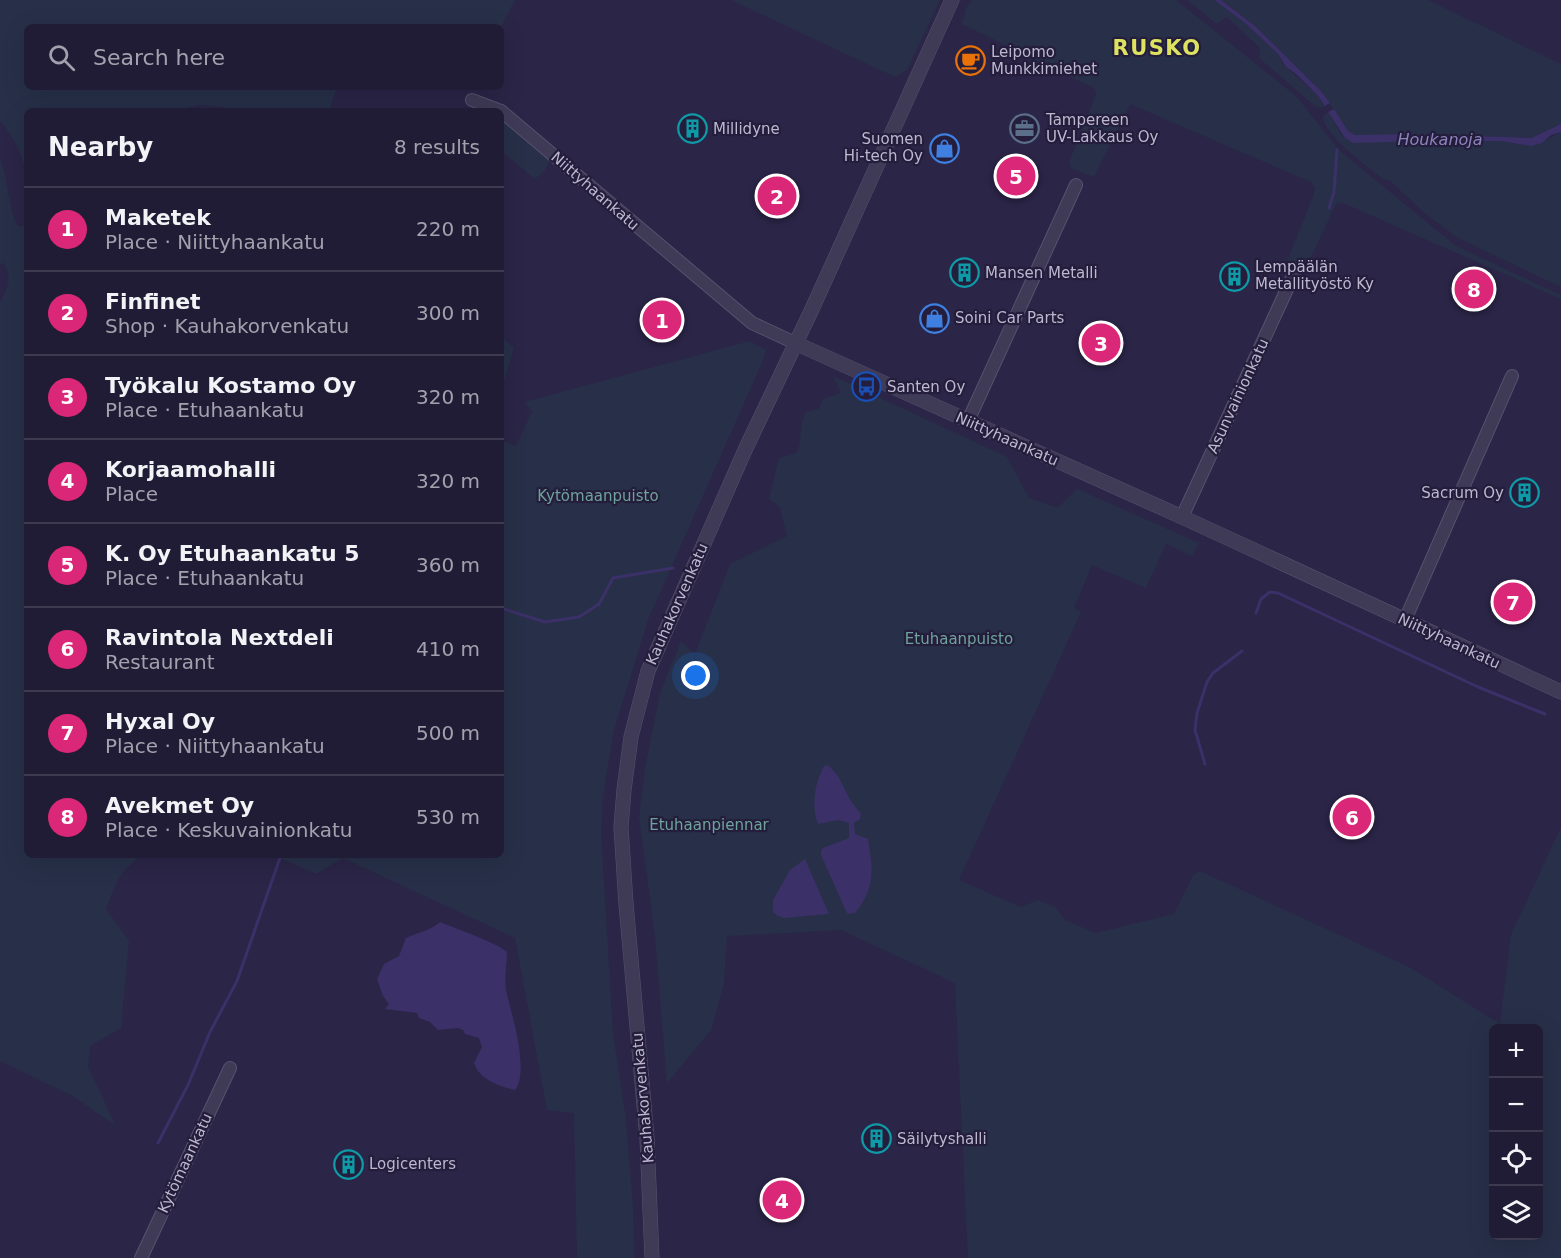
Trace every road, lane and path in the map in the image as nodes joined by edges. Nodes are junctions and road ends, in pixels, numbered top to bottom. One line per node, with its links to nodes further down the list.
1 (952, 1): 7 (street, Kauhakorvenkatu)
2 (472, 100): 3 (street, Niittyhaankatu)
3 (493, 108)
4 (504, 114): 7 (street, Niittyhaankatu)
5 (1076, 185): 9 (street)
6 (1294, 274): 10 (street, Asunvainionkatu)
7 (795, 344): 9 (street, Niittyhaankatu); 15 (street, Kauhakorvenkatu)
8 (1512, 376): 11 (street)
9 (968, 421): 10 (street, Niittyhaankatu)
10 (1182, 517): 11 (street, Niittyhaankatu)
11 (1404, 620): 12 (street, Niittyhaankatu)
12 (1561, 692)
13 (230, 1068): 14 (street, Kytömaankatu)
14 (141, 1258)
15 (652, 1258)

